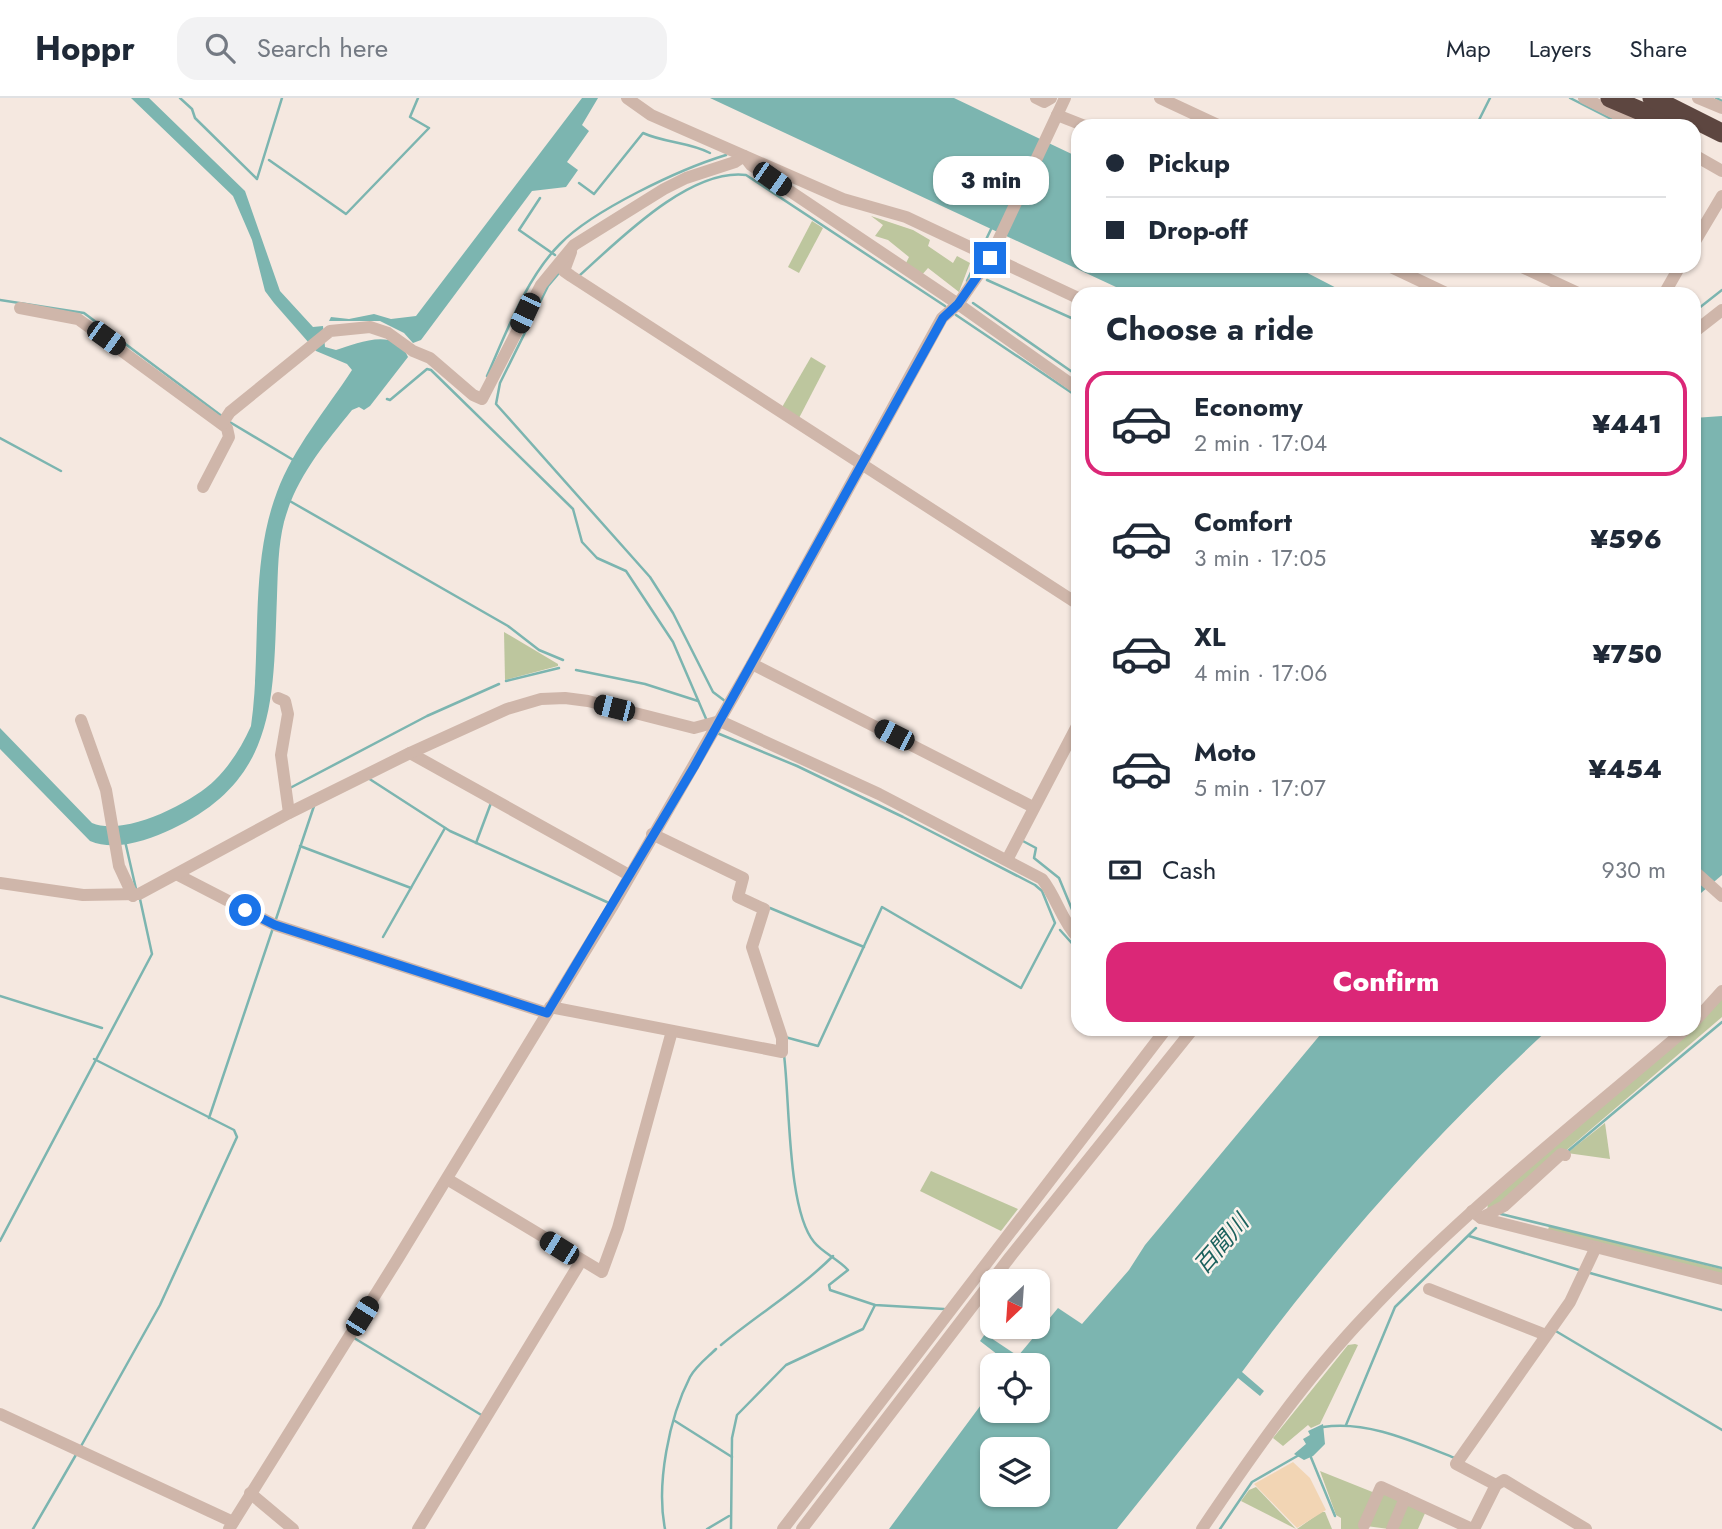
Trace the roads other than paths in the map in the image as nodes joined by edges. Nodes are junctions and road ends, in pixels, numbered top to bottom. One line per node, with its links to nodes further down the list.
1 (626, 98): 23 (street)
2 (1036, 98): 3 (street)
3 (1051, 98)
4 (1065, 98): 13 (street)
5 (1073, 98): 13 (street)
6 (1160, 98): 14 (street)
7 (1584, 98): 15 (street)
8 (1610, 98): 16 (highway)
9 (1626, 98): 17 (highway)
10 (1652, 98): 18 (highway)
11 (1698, 98): 12 (street)
12 (1722, 108)
13 (1060, 116): 19 (street); 29 (street)
14 (1205, 119)
15 (1626, 119)
16 (1660, 119)
17 (1668, 119)
18 (1686, 119)
19 (1071, 120)
20 (1701, 129): 22 (highway)
21 (1701, 135): 22 (highway)
22 (1721, 141)
23 (744, 156): 28 (street); 29 (street); 35 (street)
24 (1701, 159): 25 (street)
25 (1722, 171)
26 (1722, 196): 27 (street)
27 (1701, 231)
28 (574, 245): 41 (street); 42 (street)
29 (993, 253): 34 (street); 35 (street)
30 (1404, 273): 32 (street)
31 (1535, 273): 33 (street)
32 (1433, 287)
33 (1565, 287)
34 (1071, 294)
35 (958, 304): 39 (street); 42 (street)
36 (20, 309): 41 (street)
37 (1722, 310): 38 (street)
38 (1701, 326)
39 (1071, 384)
40 (780, 417): 42 (street)
41 (224, 420): 43 (street)
42 (860, 467): 44 (street); 45 (street)
43 (203, 487)
44 (1071, 600)
45 (754, 665): 48 (street); 51 (street)
46 (278, 698): 52 (street)
47 (81, 720): 59 (street)
48 (722, 722): 50 (street); 53 (street); 54 (street)
49 (1071, 737): 51 (street)
50 (412, 755): 52 (street); 56 (street)
51 (1032, 809): 54 (street)
52 (288, 812): 55 (street)
53 (652, 834): 56 (street); 65 (street)
54 (1007, 860): 61 (street)
55 (178, 875): 59 (street); 63 (street)
56 (629, 875): 63 (street)
57 (1701, 877): 60 (street)
58 (0, 883): 59 (street)
59 (136, 895)
60 (1722, 896)
61 (1071, 930)
62 (1722, 991): 64 (street)
63 (551, 1010): 65 (street); 70 (street)
64 (1701, 1014)
65 (672, 1031): 73 (street)
66 (1161, 1036): 85 (street)
67 (1187, 1036): 86 (street)
68 (1678, 1036): 71 (street)
69 (1564, 1155): 71 (street)
70 (447, 1179): 73 (street); 79 (street)
71 (1476, 1215): 72 (street); 87 (street)
72 (1596, 1247): 74 (street); 76 (street)
73 (581, 1261): 84 (street)
74 (1722, 1279)
75 (1429, 1289): 76 (street)
76 (1543, 1334): 78 (street)
77 (0, 1414): 81 (street)
78 (1499, 1484): 89 (street); 90 (street)
79 (252, 1495): 81 (street); 83 (street)
80 (1405, 1498): 82 (street); 88 (street); 89 (street)
81 (231, 1525)
82 (1364, 1525)
83 (293, 1529)
84 (418, 1529)
85 (783, 1529)
86 (802, 1529)
87 (1202, 1529)
88 (1392, 1529)
89 (1473, 1529)
90 (1586, 1529)

